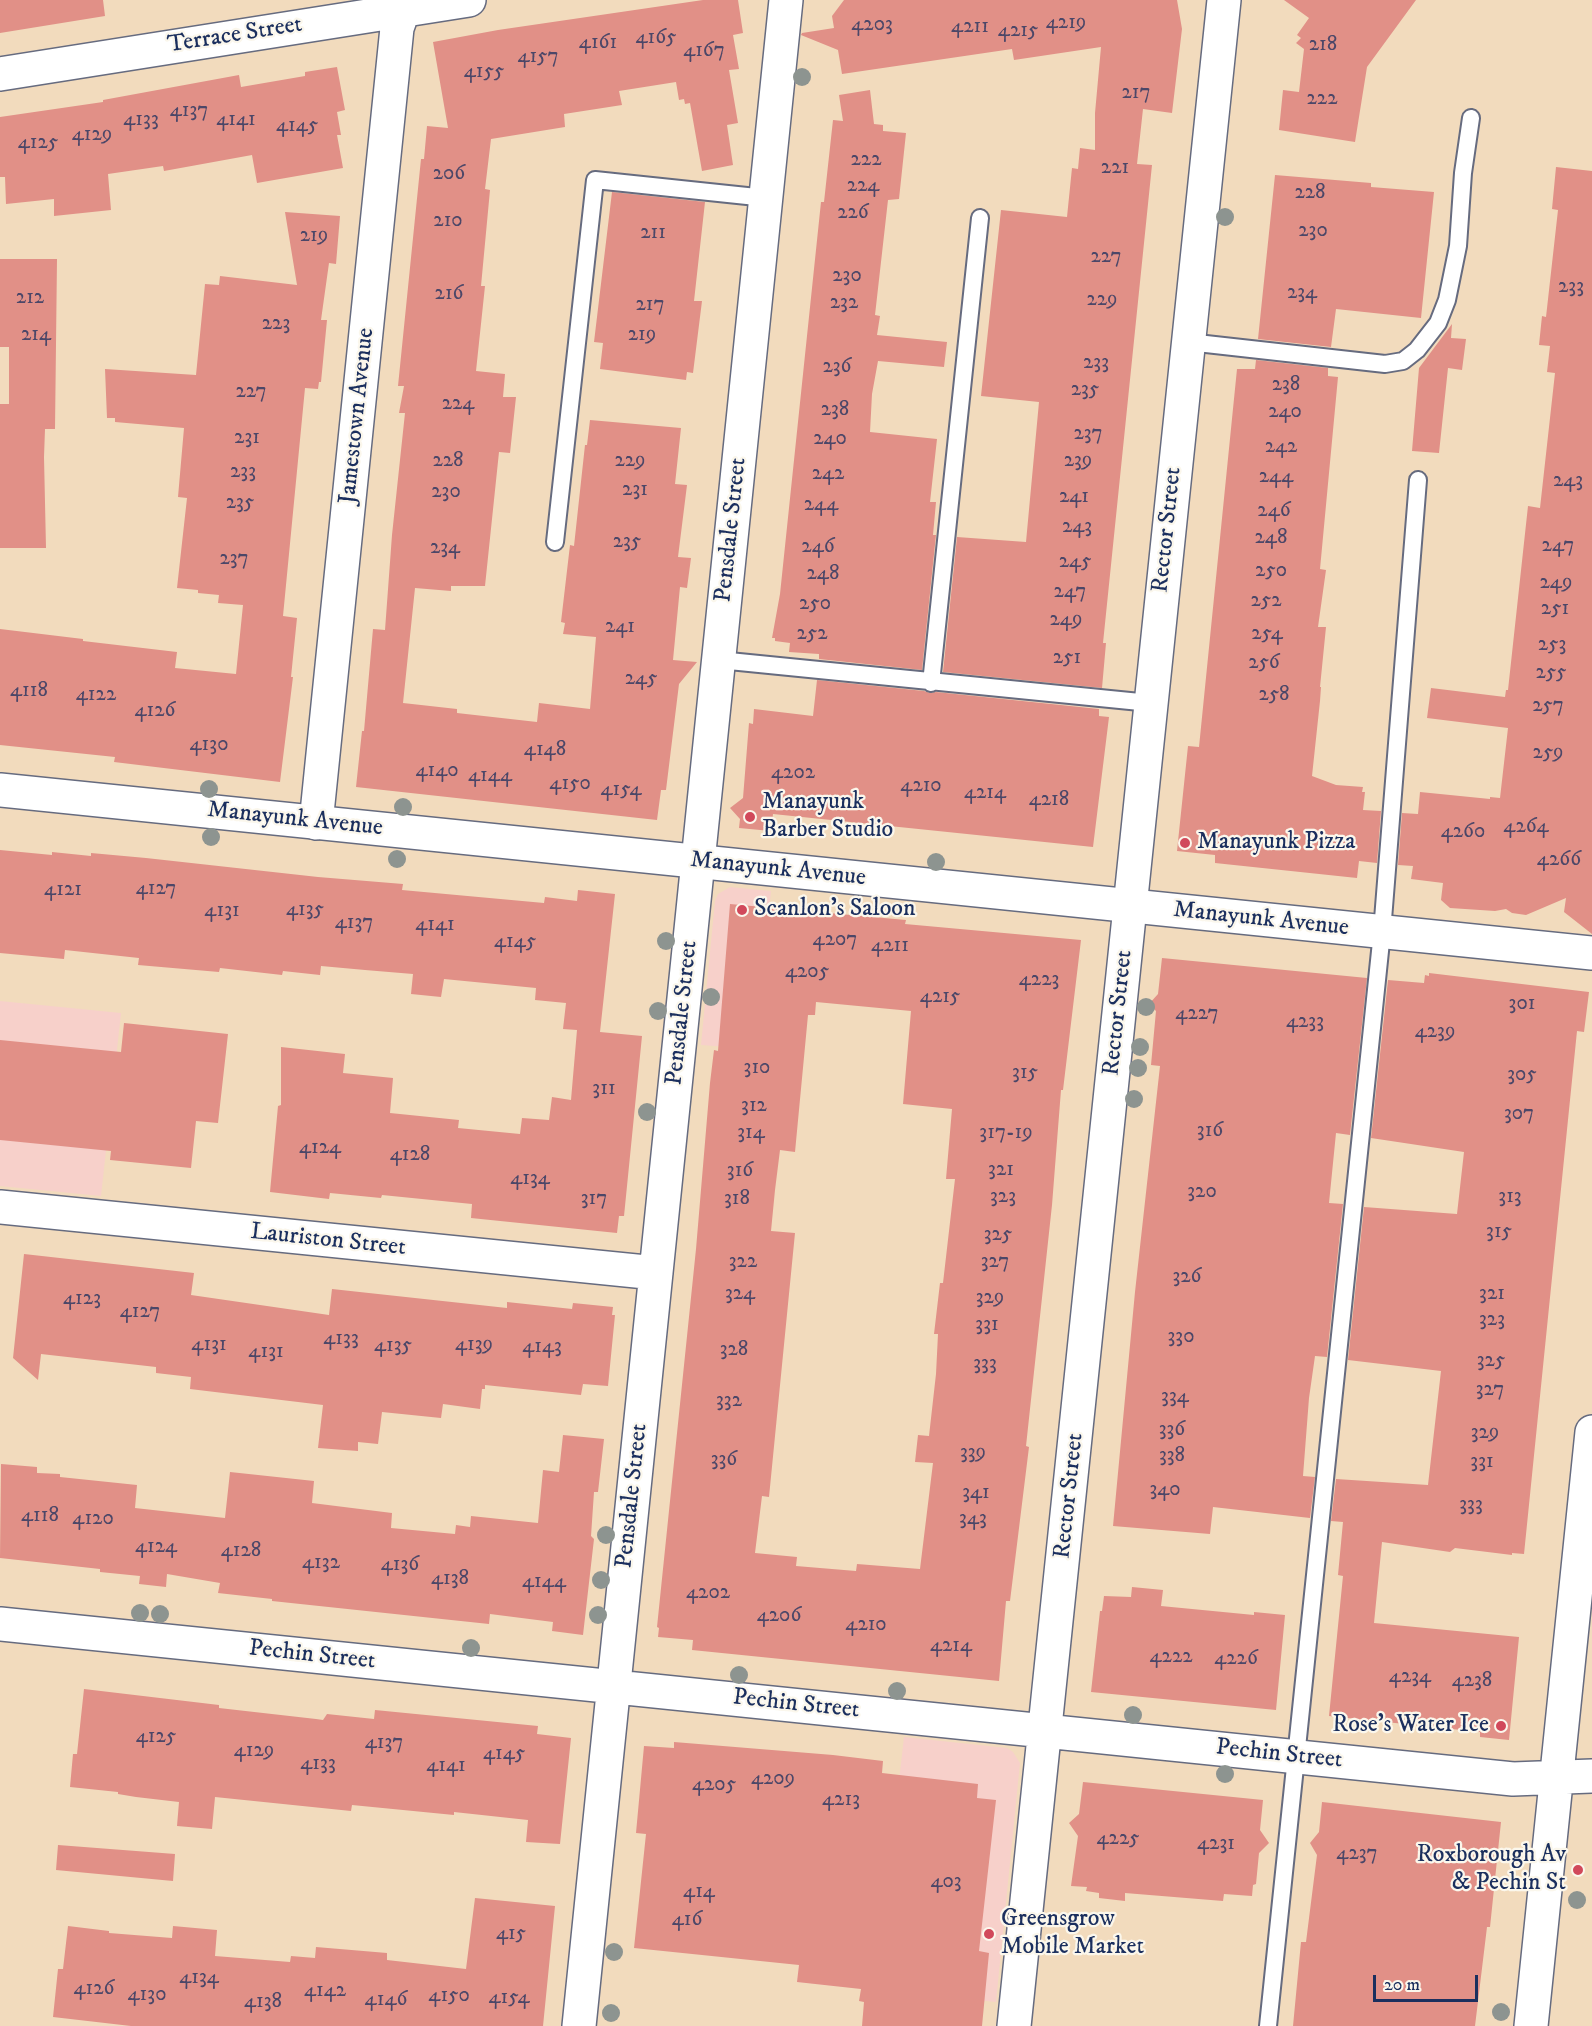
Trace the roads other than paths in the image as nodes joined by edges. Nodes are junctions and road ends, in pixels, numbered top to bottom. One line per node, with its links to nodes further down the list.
1 (470, 0): 4 (street, Terrace Street)
2 (786, 0): 7 (street, Pensdale Street)
3 (1224, 0): 9 (street, Rector Street)
4 (404, 5): 5 (street, Terrace Street); 16 (street, Jamestown Avenue)
5 (0, 74)
6 (1471, 118): 9 (lane)
7 (766, 198): 11 (lane); 12 (street, Pensdale Street)
8 (980, 218): 13 (lane)
9 (1188, 342): 14 (street, Rector Street)
10 (1418, 480): 19 (lane)
11 (555, 542)
12 (719, 660): 13 (lane); 17 (street, Pensdale Street)
13 (931, 682): 14 (lane)
14 (1150, 703): 18 (street, Rector Street)
15 (0, 790): 16 (street, Manayunk Avenue)
16 (316, 823): 17 (street, Manayunk Avenue)
17 (699, 861): 18 (street, Manayunk Avenue); 22 (street, Pensdale Street)
18 (1130, 907): 19 (street, Manayunk Avenue); 26 (street, Rector Street)
19 (1382, 932): 20 (street, Manayunk Avenue); 27 (lane)
20 (1592, 953)
21 (0, 1207): 22 (street, Lauriston Street)
22 (656, 1273): 25 (street, Pensdale Street)
23 (1592, 1432): 29 (street)
24 (0, 1624): 25 (street, Pechin Street)
25 (614, 1687): 26 (street, Pechin Street); 30 (street, Pensdale Street)
26 (1045, 1730): 27 (street, Pechin Street); 31 (street, Rector Street)
27 (1296, 1757): 29 (street, Pechin Street); 32 (lane)
28 (1592, 1776): 29 (street, Pechin Street)
29 (1557, 1778): 33 (street)
30 (579, 2026)
31 (1014, 2026)
32 (1268, 2026)
33 (1531, 2026)

